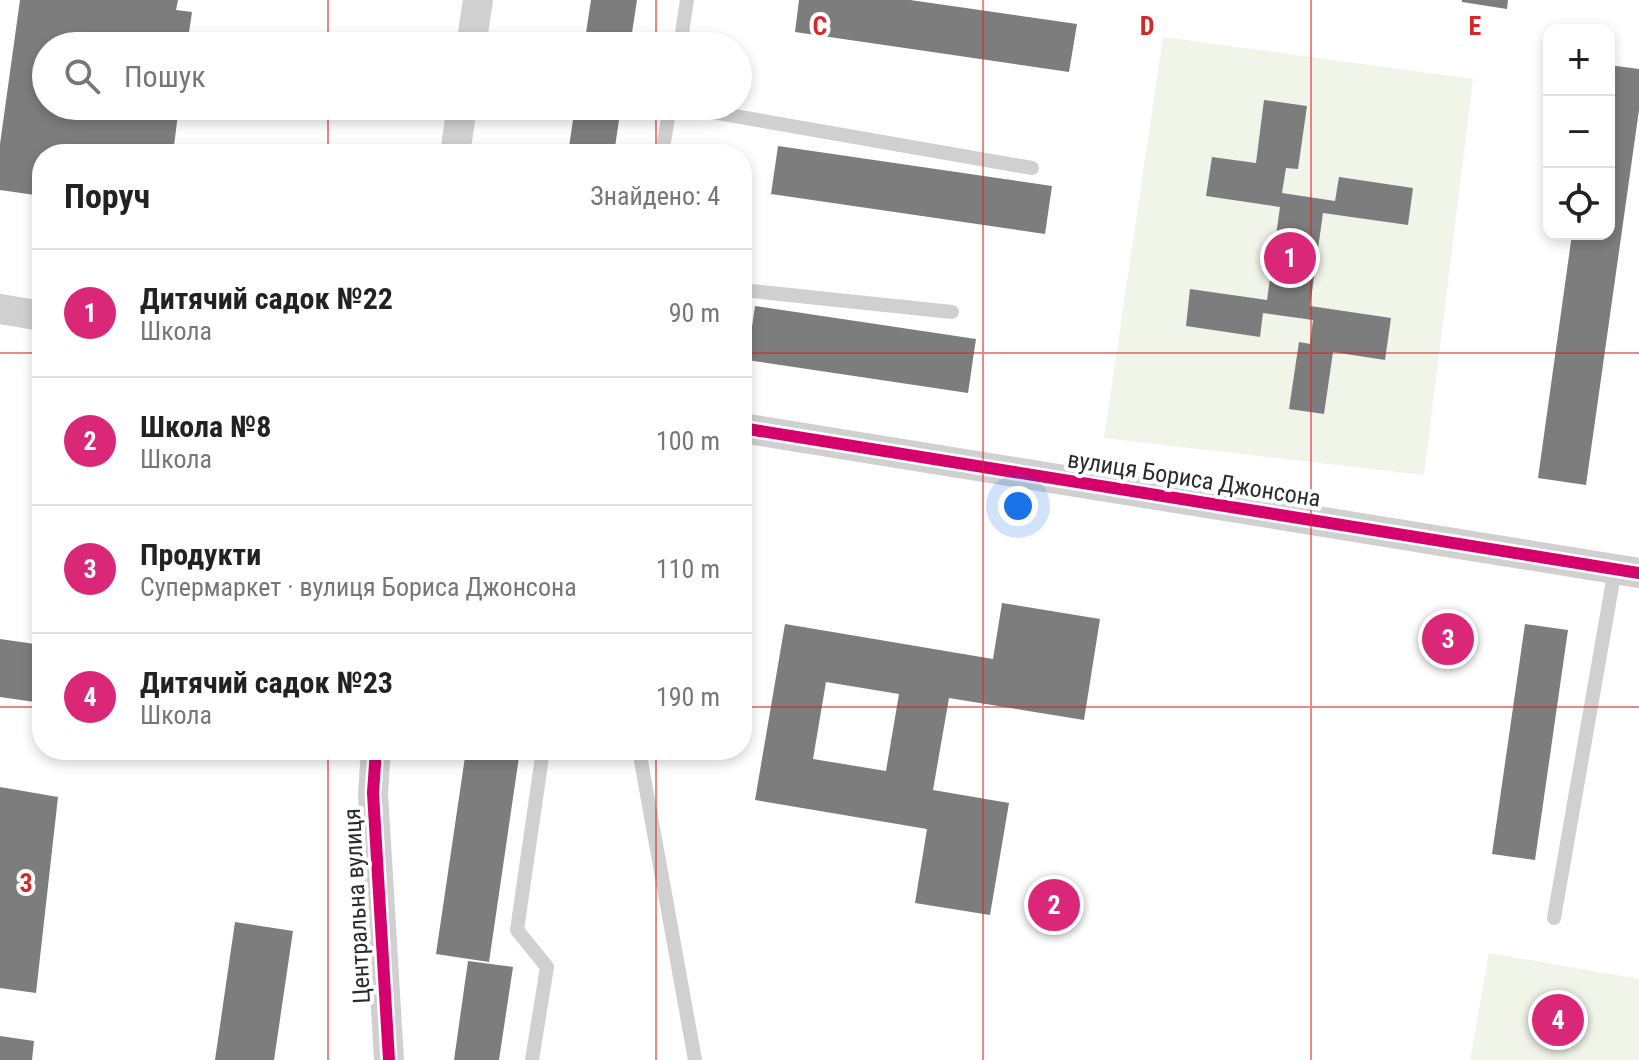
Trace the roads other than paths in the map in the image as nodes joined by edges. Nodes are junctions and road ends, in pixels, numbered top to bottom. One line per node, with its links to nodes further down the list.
1 (478, 0): 3 (street)
2 (687, 0): 4 (lane)
3 (473, 32)
4 (682, 32)
5 (752, 119): 10 (lane)
6 (460, 120): 8 (street)
7 (668, 120): 9 (lane)
8 (456, 144)
9 (664, 144)
10 (1032, 168)
11 (752, 291): 13 (lane)
12 (0, 309): 14 (street)
13 (952, 312)
14 (32, 314)
15 (752, 430): 16 (street, вулиця Бориса Джонсона)
16 (1627, 571): 20 (lane)
17 (375, 760): 21 (street, Центральна вулиця)
18 (542, 760): 22 (lane)
19 (641, 760): 23 (lane)
20 (1554, 918)
21 (389, 1060)
22 (532, 1060)
23 (695, 1060)

